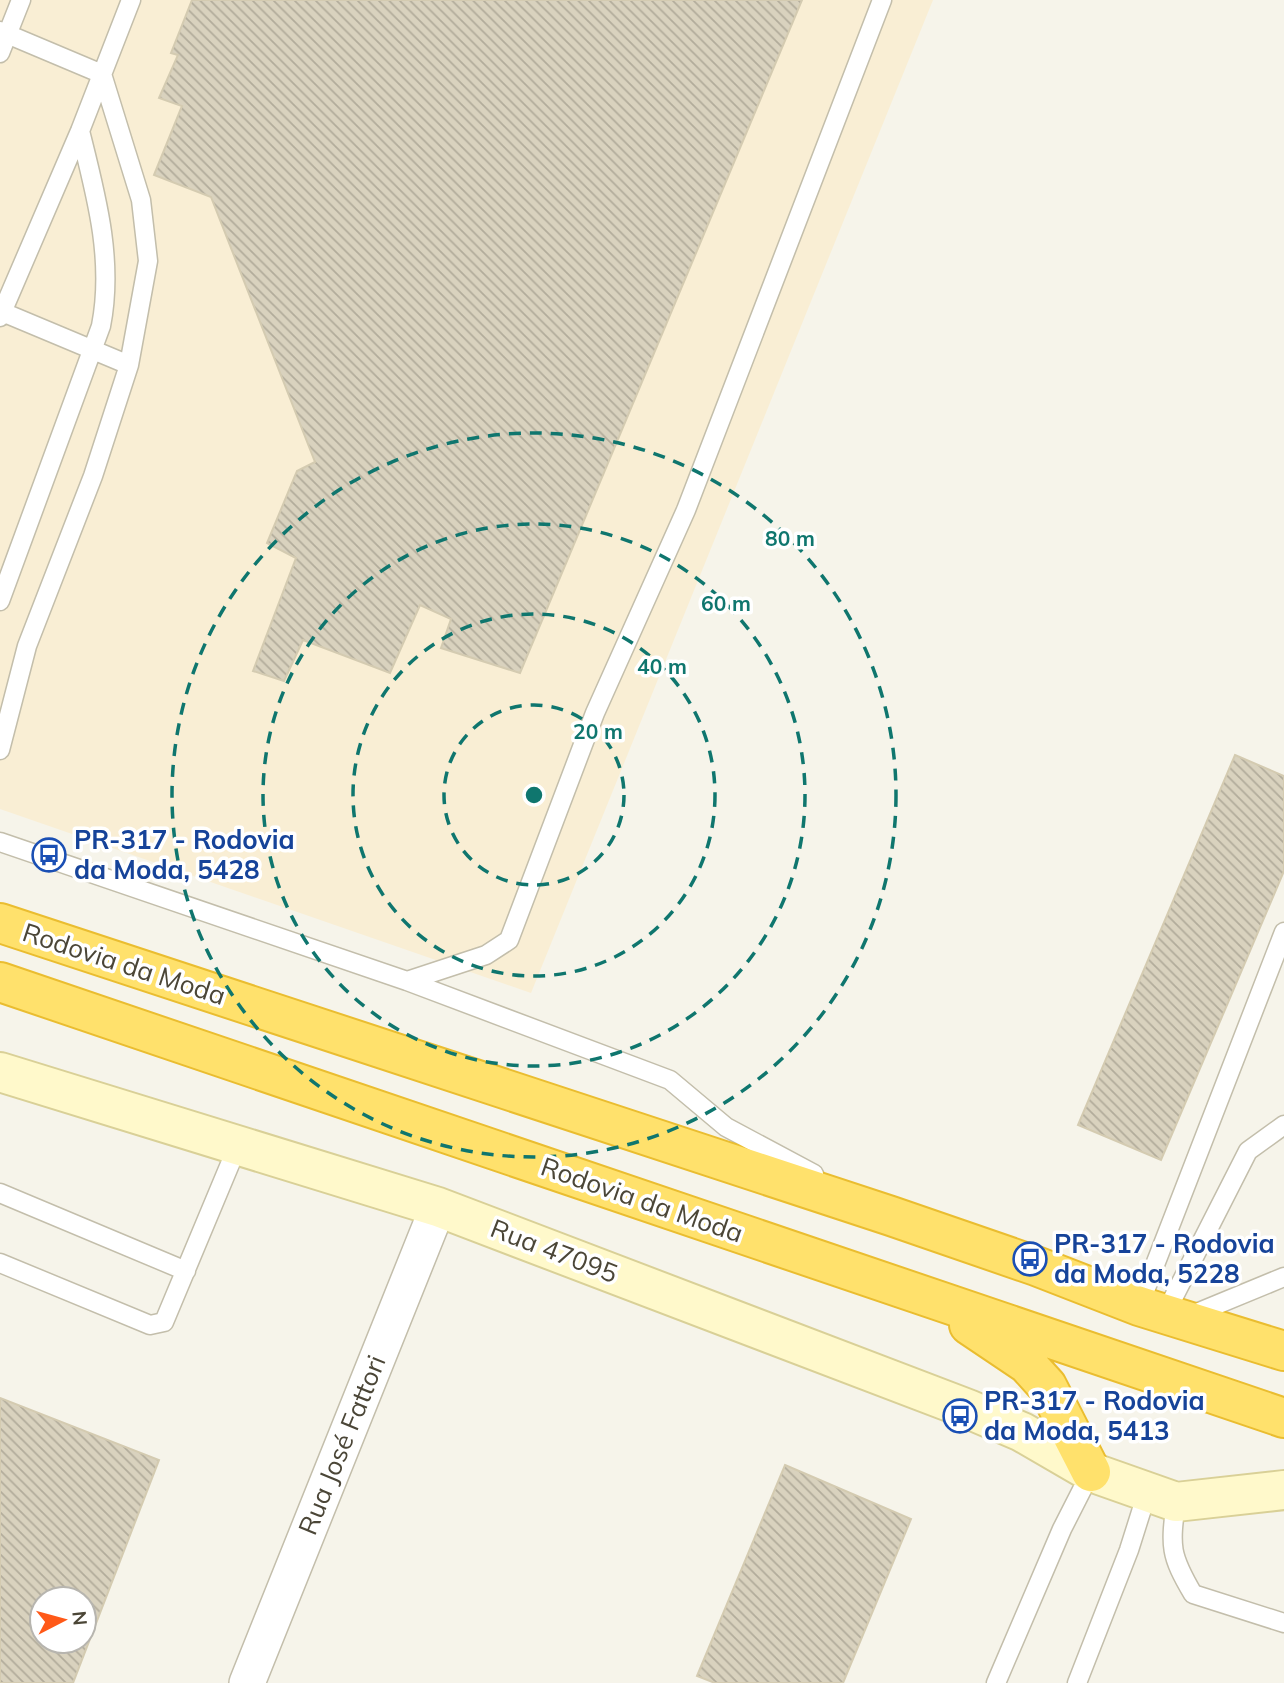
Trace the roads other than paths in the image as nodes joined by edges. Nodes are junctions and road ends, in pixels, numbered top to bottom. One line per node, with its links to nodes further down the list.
1 (21, 0): 4 (lane)
2 (131, 0): 6 (lane)
3 (882, 0): 17 (lane)
4 (4, 33): 5 (lane); 6 (lane)
5 (0, 53)
6 (102, 74): 7 (lane); 10 (lane)
7 (80, 131): 8 (lane); 9 (lane)
8 (1, 313): 9 (lane)
9 (92, 349): 10 (lane); 11 (lane)
10 (129, 365): 12 (lane)
11 (0, 601)
12 (8, 681): 13 (lane)
13 (0, 750)
14 (0, 842): 17 (lane)
15 (0, 923): 24 (highway, Rodovia da Moda)
16 (1284, 932): 29 (lane)
17 (407, 981): 24 (lane)
18 (0, 982): 28 (highway, Rodovia da Moda)
19 (0, 1072): 21 (street, Rua 47095)
20 (1284, 1125): 29 (lane)
21 (238, 1144): 23 (street, Rua 47095); 26 (lane)
22 (0, 1193): 26 (lane)
23 (438, 1207): 32 (street, Rua 47095); 36 (street, Rua José Fattori)
24 (891, 1216): 29 (highway, Rodovia da Moda)
25 (0, 1263): 26 (lane)
26 (186, 1271)
27 (1284, 1277): 29 (lane)
28 (926, 1297): 31 (highway, Rodovia da Moda); 32 (highway)
29 (1162, 1313): 30 (highway, Rodovia da Moda)
30 (1284, 1351)
31 (1284, 1418)
32 (1091, 1472): 34 (street, Rua 47095); 37 (lane)
33 (1284, 1490): 34 (street)
34 (1162, 1498): 35 (lane); 38 (lane)
35 (1284, 1623)
36 (247, 1683)
37 (996, 1683)
38 (1077, 1683)

